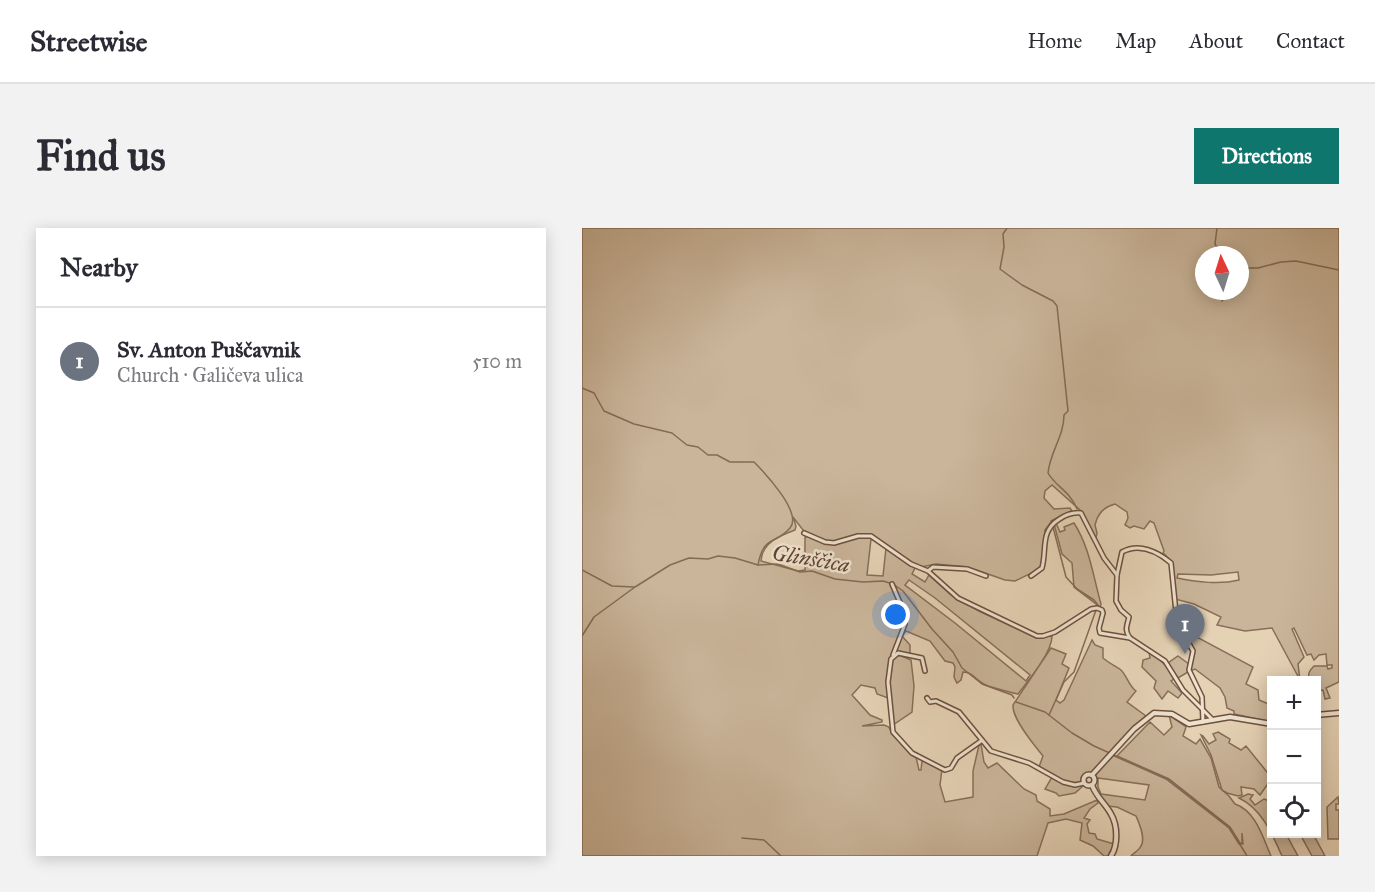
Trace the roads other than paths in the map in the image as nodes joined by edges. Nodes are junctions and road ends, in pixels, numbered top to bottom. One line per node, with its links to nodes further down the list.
1 (804, 533): 2 (street)
2 (928, 571): 4 (street); 7 (street)
3 (1117, 575): 5 (street); 7 (street); 11 (street)
4 (986, 576)
5 (1031, 576)
6 (892, 584): 8 (street)
7 (1130, 638): 11 (street)
8 (892, 656): 9 (street); 17 (street)
9 (925, 671)
10 (927, 698): 17 (street)
11 (1203, 712): 14 (street); 15 (street)
12 (1339, 713): 13 (street)
13 (1321, 715)
14 (1212, 720): 15 (street); 16 (street)
15 (1203, 722): 18 (street)
16 (1267, 723)
17 (981, 741): 19 (street)
18 (1092, 775): 19 (street); 20 (street)
19 (1084, 783): 20 (street)
20 (1092, 786): 21 (street)
21 (1111, 856)

